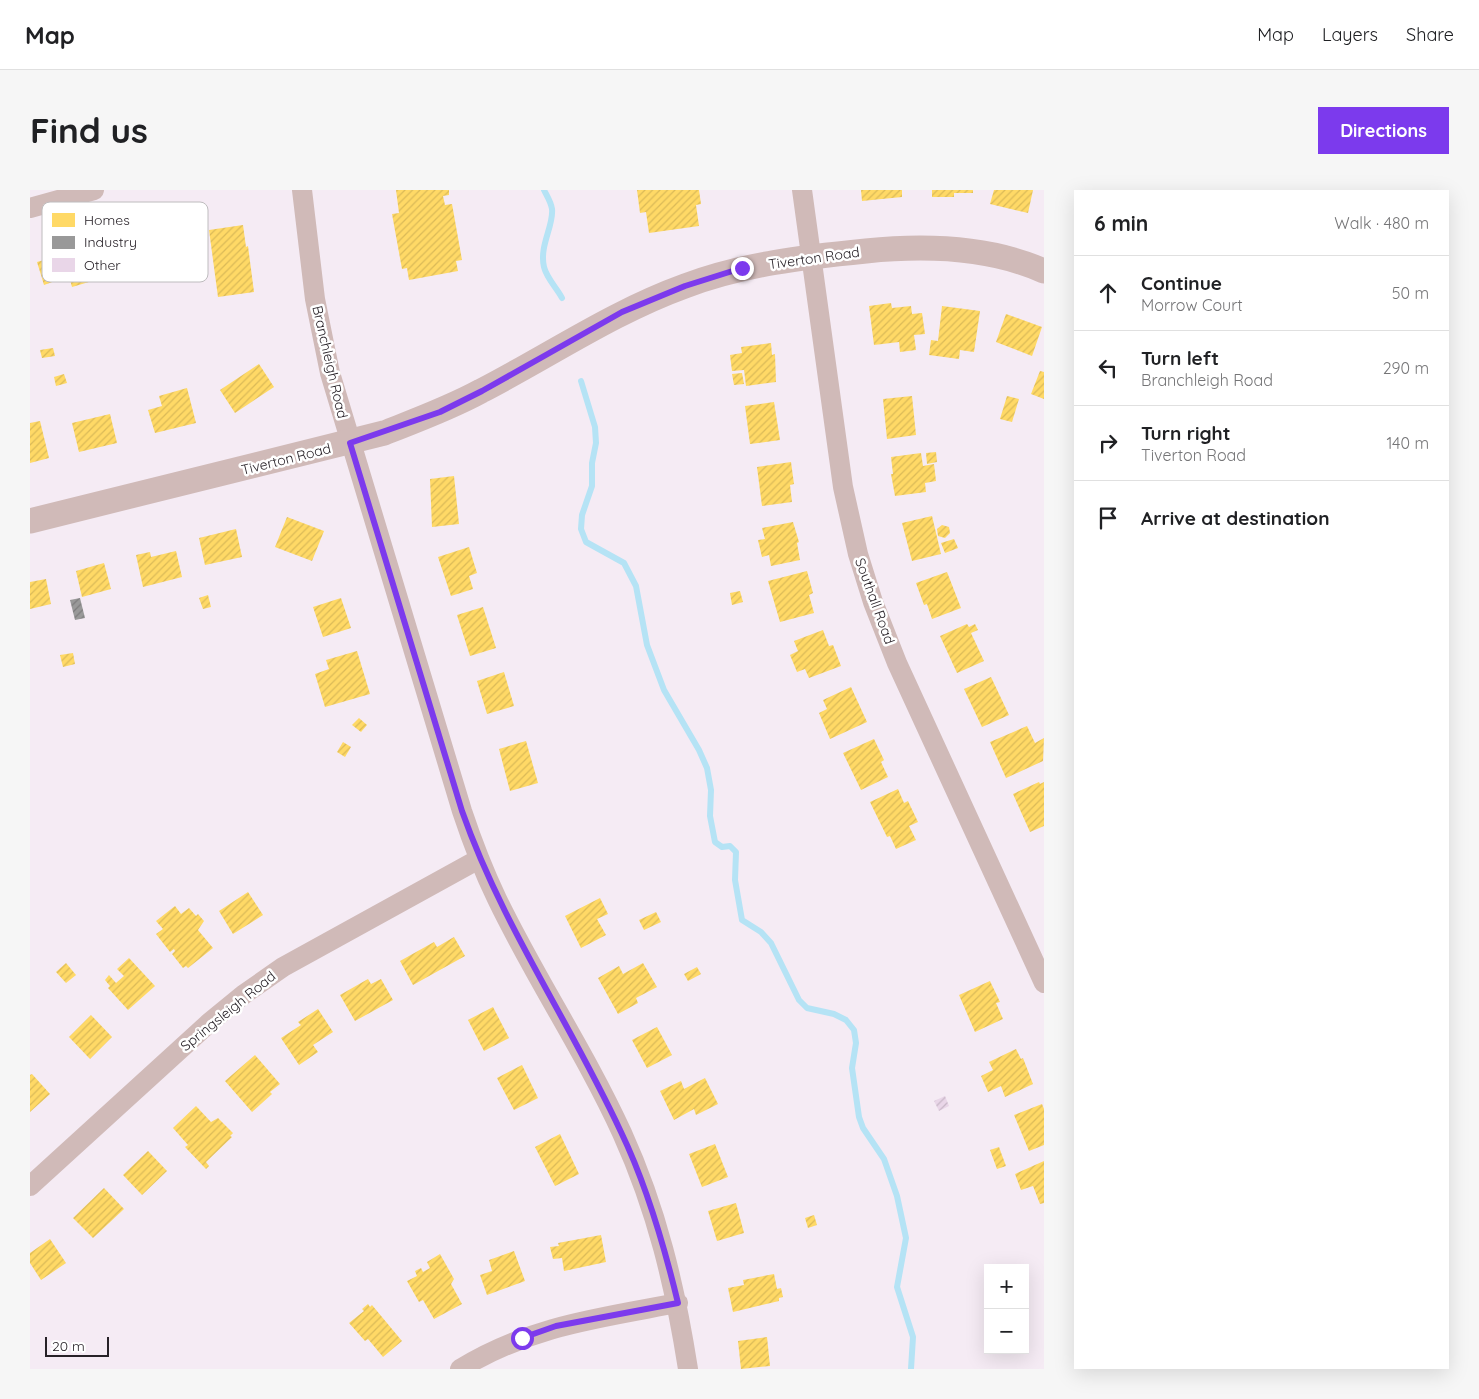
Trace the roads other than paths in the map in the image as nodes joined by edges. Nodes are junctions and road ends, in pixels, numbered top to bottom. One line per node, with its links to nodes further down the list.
1 (94, 190): 4 (street)
2 (302, 190): 7 (street, Branchleigh Road)
3 (802, 190): 5 (street, Southall Road)
4 (51, 202)
5 (810, 256): 6 (street, Tiverton Road); 7 (street, Tiverton Road); 10 (street, Southall Road)
6 (1044, 271)
7 (350, 443): 8 (street, Tiverton Road); 9 (street, Branchleigh Road)
8 (30, 521)
9 (479, 859): 11 (street, Springsleigh Road); 12 (street, Branchleigh Road)
10 (1044, 983)
11 (30, 1186)
12 (678, 1303): 13 (street); 14 (street, Branchleigh Road)
13 (460, 1369)
14 (688, 1369)

